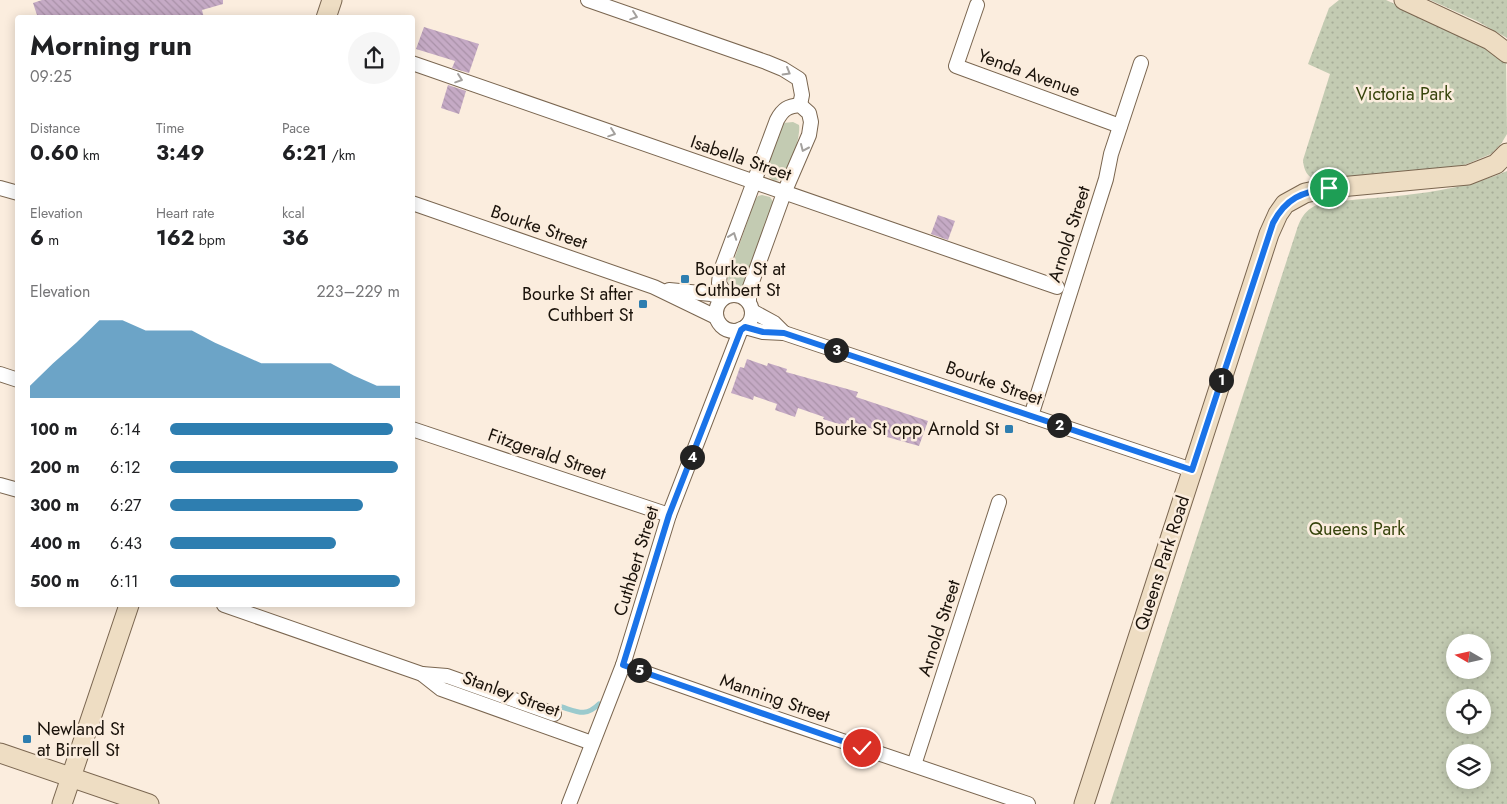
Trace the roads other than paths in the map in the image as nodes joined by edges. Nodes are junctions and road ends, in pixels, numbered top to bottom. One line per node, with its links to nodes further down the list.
1 (332, 0): 5 (street)
2 (588, 0): 9 (street, one-way to 9)
3 (1404, 0): 6 (street)
4 (977, 5): 10 (street, Yenda Avenue)
5 (327, 15)
6 (1507, 53)
7 (1141, 63): 10 (street, Arnold Street)
8 (415, 64): 12 (street, Isabella Street, one-way to 12)
9 (800, 105): 12 (street); 15 (street, one-way to 15)
10 (1120, 126): 26 (street, Arnold Street)
11 (1507, 153): 28 (street, Queens Park Road)
12 (753, 182): 15 (street, Isabella Street); 19 (street, one-way to 12)
13 (0, 188): 14 (street)
14 (15, 192)
15 (784, 193): 18 (street, Isabella Street); 20 (street)
16 (415, 204): 17 (street, Bourke Street)
17 (654, 287): 19 (street, Bourke Street); 21 (street, Bourke Street)
18 (1056, 287)
19 (725, 297): 20 (street); 21 (street)
20 (751, 306): 22 (street); 23 (street, Bourke Street)
21 (716, 317): 22 (street)
22 (743, 328): 23 (street, Bourke Street); 32 (street, Cuthbert Street)
23 (784, 333): 26 (street, Bourke Street)
24 (0, 374): 25 (street)
25 (15, 379)
26 (1031, 416): 28 (street, Bourke Street)
27 (415, 430): 32 (street, Fitzgerald Street)
28 (1192, 470): 46 (street, Queens Park Road)
29 (0, 484): 30 (street)
30 (15, 489)
31 (999, 502): 40 (street, Arnold Street)
32 (669, 515): 35 (street, Cuthbert Street)
33 (128, 607): 41 (street)
34 (230, 607): 36 (street, Stanley Street)
35 (623, 665): 38 (street, Cuthbert Street); 40 (street, Manning Street)
36 (422, 674): 37 (street, Stanley Street); 38 (street, Stanley Street)
37 (554, 714)
38 (592, 742): 44 (street, Cuthbert Street)
39 (0, 754): 41 (street)
40 (914, 765): 45 (street, Manning Street)
41 (71, 777): 42 (street); 43 (street)
42 (62, 804)
43 (149, 804)
44 (569, 804)
45 (1028, 804)
46 (1084, 804)

